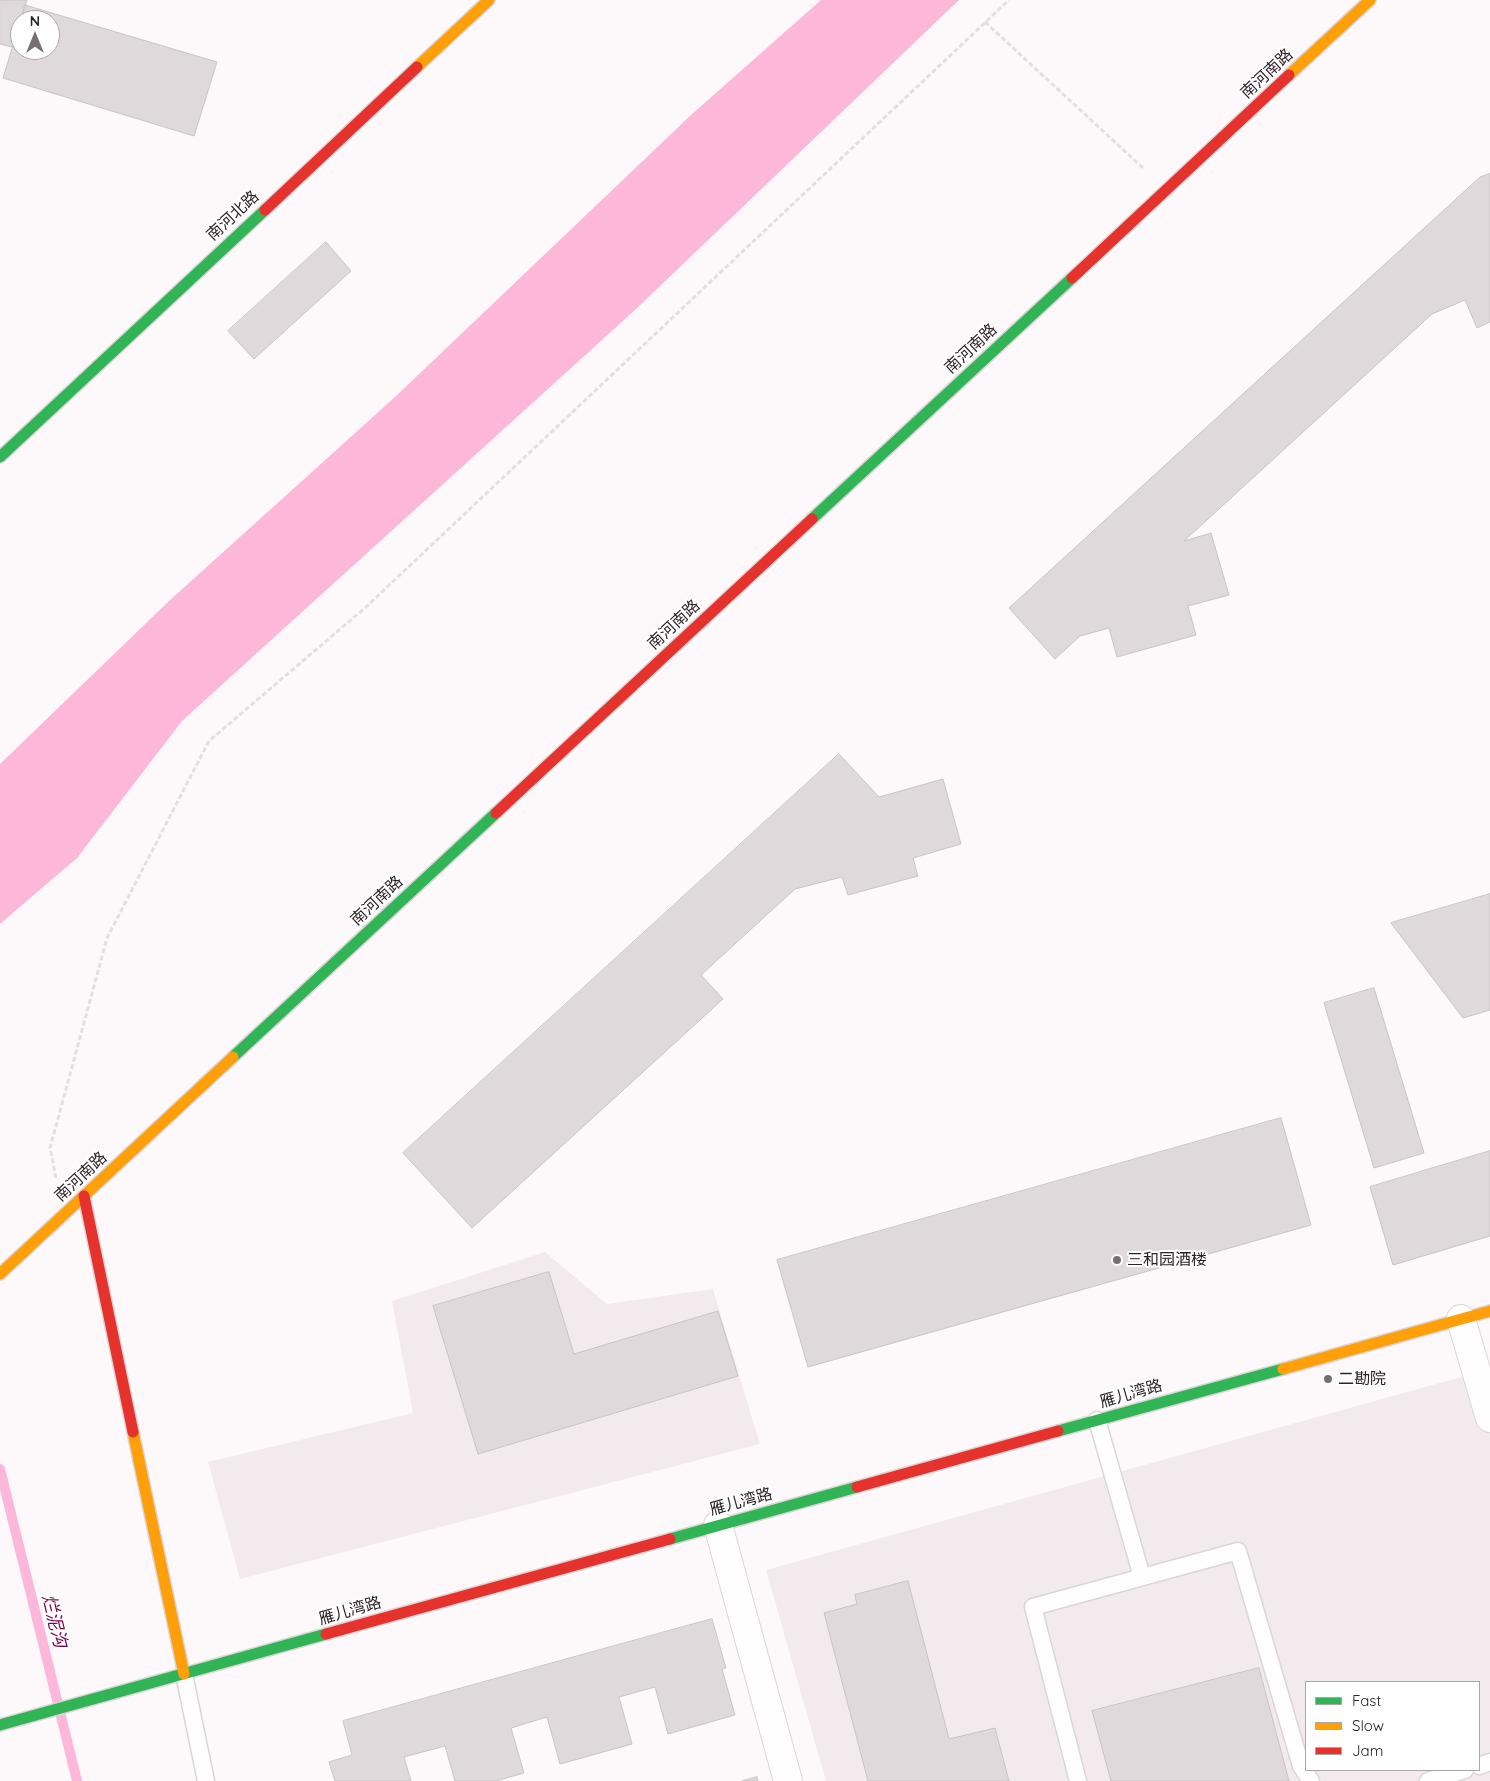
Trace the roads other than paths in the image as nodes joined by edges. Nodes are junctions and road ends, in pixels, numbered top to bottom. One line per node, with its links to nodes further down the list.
1 (489, 0): 3 (street, 南河北路)
2 (1370, 0): 4 (street, 南河南路)
3 (0, 457)
4 (84, 1196): 5 (street, 南河南路); 12 (street)
5 (0, 1274)
6 (1490, 1311): 7 (street, 雁儿湾路)
7 (1461, 1319): 8 (street); 9 (street, 雁儿湾路)
8 (1490, 1418)
9 (1097, 1420): 10 (street, 雁儿湾路); 11 (lane)
10 (718, 1525): 12 (street, 雁儿湾路); 16 (street)
11 (1142, 1577): 17 (lane); 18 (lane)
12 (184, 1674): 13 (street, 雁儿湾路); 15 (lane)
13 (0, 1725)
14 (1462, 1771): 19 (lane)
15 (206, 1781)
16 (788, 1781)
17 (1078, 1781)
18 (1311, 1781)
19 (1428, 1781)

